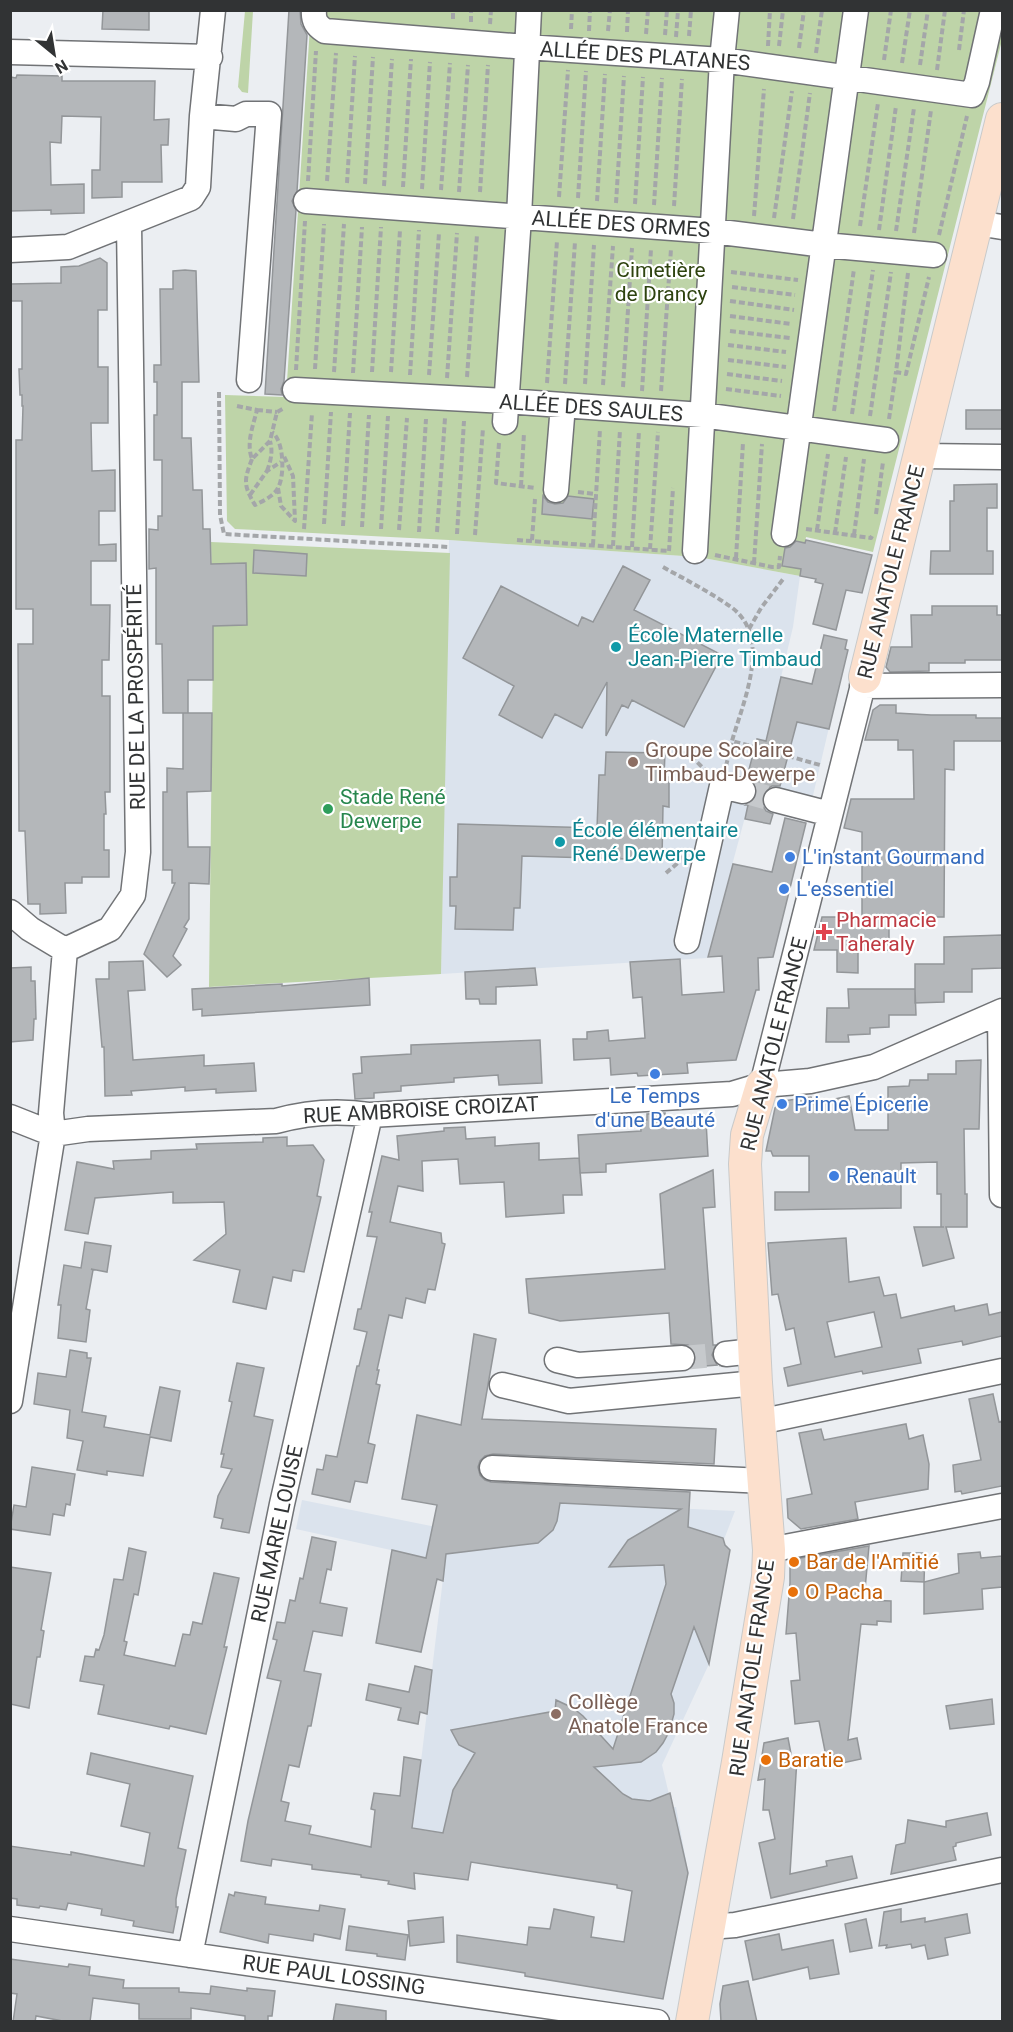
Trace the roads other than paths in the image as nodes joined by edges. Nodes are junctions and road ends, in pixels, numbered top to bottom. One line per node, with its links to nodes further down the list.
1 (213, 10): 9 (street)
2 (529, 10): 7 (street)
3 (727, 10): 10 (street)
4 (856, 10): 11 (street)
5 (993, 10): 11 (street, ALLÉE DES PLATANES)
6 (395, 35): 7 (street, ALLÉE DES PLATANES)
7 (526, 47): 10 (street, ALLÉE DES PLATANES); 15 (street)
8 (10, 52): 9 (street)
9 (210, 57): 12 (street)
10 (722, 60): 11 (street, ALLÉE DES PLATANES); 18 (street)
11 (847, 78): 19 (street)
12 (202, 116): 16 (street); 22 (street)
13 (1002, 119): 17 (main road, RUE ANATOLE FRANCE)
14 (392, 208): 15 (street, ALLÉE DES ORMES)
15 (519, 217): 18 (street, ALLÉE DES ORMES); 25 (street)
16 (129, 224): 20 (street); 41 (street, RUE DE LA PROSPÉRITÉ)
17 (990, 225): 29 (main road, RUE ANATOLE FRANCE)
18 (713, 231): 19 (street, ALLÉE DES ORMES); 26 (street)
19 (824, 245): 21 (street, ALLÉE DES ORMES); 27 (street)
20 (10, 250)
21 (923, 254)
22 (249, 380)
23 (371, 396): 25 (street, ALLÉE DES SAULES)
24 (612, 409): 25 (street, ALLÉE DES SAULES); 26 (street, ALLÉE DES SAULES); 31 (street)
25 (505, 412)
26 (709, 416): 27 (street, ALLÉE DES SAULES); 33 (street)
27 (797, 428): 28 (street, ALLÉE DES SAULES); 32 (street)
28 (886, 440)
29 (920, 454): 30 (street); 34 (main road, RUE ANATOLE FRANCE)
30 (1002, 457)
31 (567, 491)
32 (784, 530)
33 (695, 551)
34 (863, 682): 35 (street); 38 (street, RUE ANATOLE FRANCE)
35 (1002, 685)
36 (733, 788): 40 (street)
37 (776, 800): 38 (street)
38 (830, 814): 43 (street, RUE ANATOLE FRANCE)
39 (10, 912): 41 (street)
40 (687, 941)
41 (65, 950): 46 (street)
42 (1001, 1011): 43 (street, RUE AMBROISE CROIZAT); 47 (street)
43 (762, 1085): 44 (street, RUE AMBROISE CROIZAT); 51 (main road, RUE ANATOLE FRANCE)
44 (370, 1115): 46 (street, RUE AMBROISE CROIZAT); 62 (street, RUE MARIE LOUISE)
45 (10, 1117): 46 (street, RUE AMBROISE CROIZAT)
46 (53, 1134): 53 (street)
47 (1002, 1195)
48 (682, 1358): 49 (street)
49 (556, 1360)
50 (1002, 1371): 54 (street)
51 (756, 1383): 52 (street); 54 (main road, RUE ANATOLE FRANCE)
52 (502, 1385)
53 (10, 1401)
54 (759, 1422): 56 (main road, RUE ANATOLE FRANCE)
55 (492, 1468): 56 (street)
56 (765, 1481): 58 (main road, RUE ANATOLE FRANCE)
57 (1002, 1506): 58 (street)
58 (769, 1550): 60 (main road, RUE ANATOLE FRANCE)
59 (1002, 1869): 60 (street)
60 (709, 1927): 64 (main road, RUE ANATOLE FRANCE)
61 (10, 1929): 62 (street, RUE PAUL LOSSING)
62 (190, 1955): 63 (street, RUE PAUL LOSSING)
63 (657, 2022)
64 (692, 2022)

